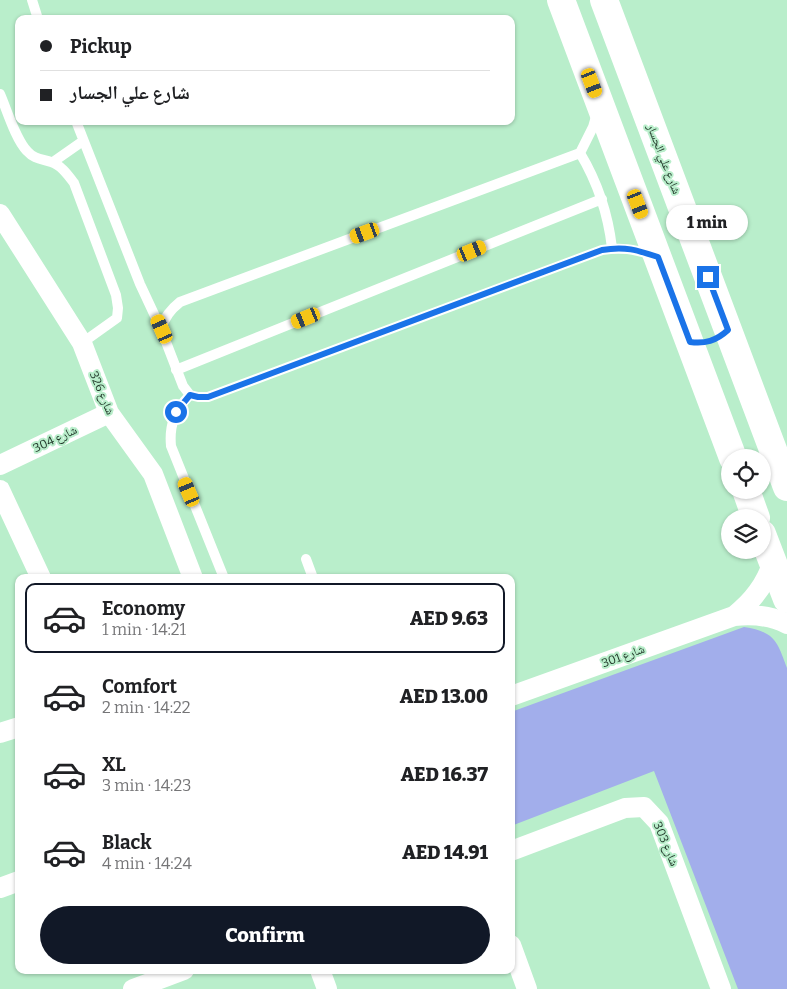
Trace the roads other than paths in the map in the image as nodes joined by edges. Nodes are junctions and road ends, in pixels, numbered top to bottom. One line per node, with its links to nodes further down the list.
1 (32, 0): 4 (lane)
2 (561, 0): 6 (street)
3 (604, 0): 16 (street, شارع علي الجسار)
4 (37, 15)
5 (0, 94): 10 (lane)
6 (599, 99): 9 (lane); 14 (street)
7 (77, 125): 8 (lane)
8 (83, 141): 10 (lane); 15 (lane)
9 (580, 153): 11 (lane); 15 (lane)
10 (53, 162): 18 (lane)
11 (602, 199): 13 (lane); 19 (lane)
12 (0, 214): 18 (street, شارع 326)
13 (612, 248): 14 (lane); 20 (lane)
14 (658, 257): 17 (street)
15 (162, 329): 19 (lane)
16 (728, 330): 17 (street); 21 (street, شارع علي الجسار)
17 (690, 342): 23 (street)
18 (82, 343): 22 (street, شارع 326)
19 (176, 370): 20 (lane)
20 (190, 395): 33 (lane)
21 (759, 412): 23 (street); 26 (street, شارع علي الجسار)
22 (109, 413): 25 (street, شارع 304); 32 (street, شارع 326)
23 (722, 426): 24 (street)
24 (731, 449)
25 (0, 465)
26 (787, 487)
27 (0, 490): 31 (street)
28 (771, 557): 30 (street)
29 (306, 559): 34 (lane)
30 (773, 562): 35 (street); 36 (street, شارع 301)
31 (38, 574)
32 (191, 574)
33 (222, 574)
34 (312, 574)
35 (787, 599)
36 (734, 616): 37 (street, شارع 301); 38 (street, شارع 301)
37 (787, 624)
38 (515, 695)
39 (15, 728): 40 (street)
40 (0, 733)
41 (515, 849): 50 (street, شارع 303)
42 (15, 882): 43 (street)
43 (0, 888)
44 (515, 956): 49 (street)
45 (173, 974): 47 (street)
46 (321, 974): 48 (street)
47 (132, 989)
48 (327, 989)
49 (527, 989)
50 (721, 989)

